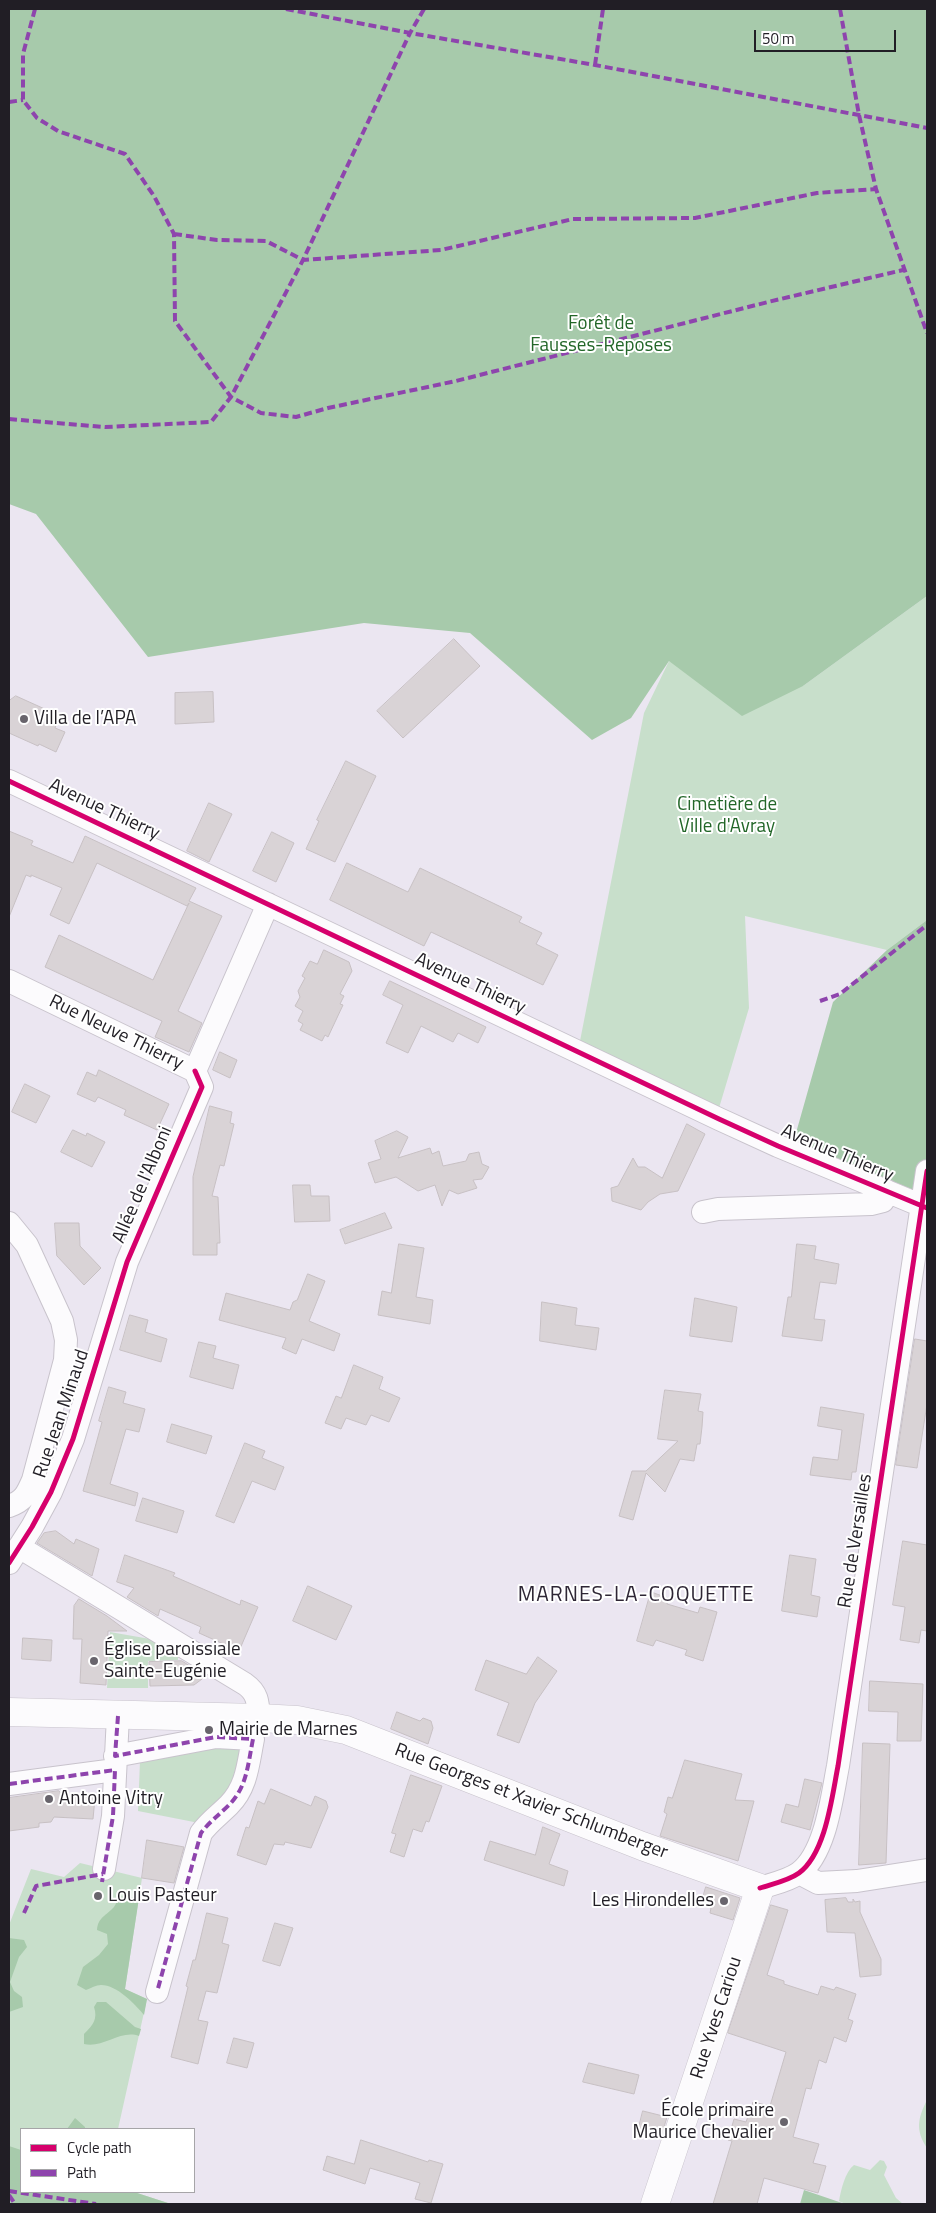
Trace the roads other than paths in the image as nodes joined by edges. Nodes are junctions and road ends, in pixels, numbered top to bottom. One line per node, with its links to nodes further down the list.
1 (9, 781): 2 (street, Avenue Thierry)
2 (268, 904): 4 (street, Rue Neuve Thierry); 6 (street, Avenue Thierry)
3 (9, 981): 4 (street, Rue Neuve Thierry)
4 (195, 1071): 10 (street, Allée de l'Alboni)
5 (927, 1171): 7 (street, Rue de Versailles)
6 (888, 1191): 7 (street, Avenue Thierry); 8 (street)
7 (925, 1206): 20 (street, Rue de Versailles)
8 (703, 1212)
9 (9, 1223): 11 (street)
10 (112, 1313): 12 (street, Rue Jean Minaud)
11 (9, 1506)
12 (14, 1555): 15 (street)
13 (9, 1712): 14 (main road, Rue Georges et Xavier Schlumberger)
14 (118, 1716): 15 (main road, Rue Georges et Xavier Schlumberger); 16 (street)
15 (256, 1729): 16 (street); 21 (main road, Rue Georges et Xavier Schlumberger); 22 (street)
16 (115, 1763): 17 (street); 18 (street)
17 (9, 1784)
18 (104, 1869)
19 (927, 1870): 20 (street)
20 (799, 1873): 21 (street)
21 (760, 1888): 23 (main road, Rue Yves Cariou)
22 (157, 1992)
23 (656, 2204)

